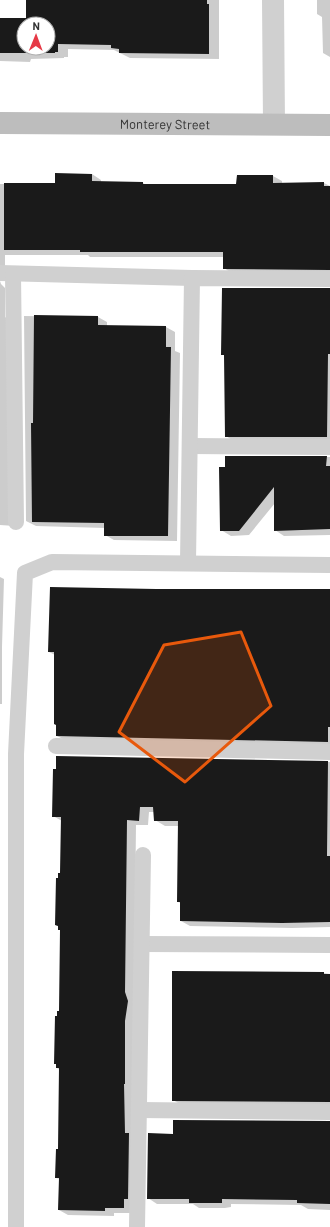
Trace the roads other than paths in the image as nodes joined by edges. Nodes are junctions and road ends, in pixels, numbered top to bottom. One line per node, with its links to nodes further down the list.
1 (273, 0): 3 (street)
2 (0, 123): 3 (street, Monterey Street)
3 (274, 124): 4 (street, Monterey Street)
4 (330, 125)
5 (6, 273): 6 (lane); 10 (lane)
6 (192, 278): 7 (lane); 8 (lane)
7 (330, 279)
8 (190, 446): 9 (lane); 11 (lane)
9 (330, 448)
10 (16, 522)
11 (188, 563): 12 (lane); 20 (lane)
12 (330, 565)
13 (56, 746): 14 (lane)
14 (330, 752)
15 (143, 855): 16 (lane)
16 (142, 944): 17 (lane); 18 (lane)
17 (330, 945)
18 (139, 1110): 19 (lane); 21 (lane)
19 (330, 1112)
20 (16, 1227)
21 (137, 1227)

